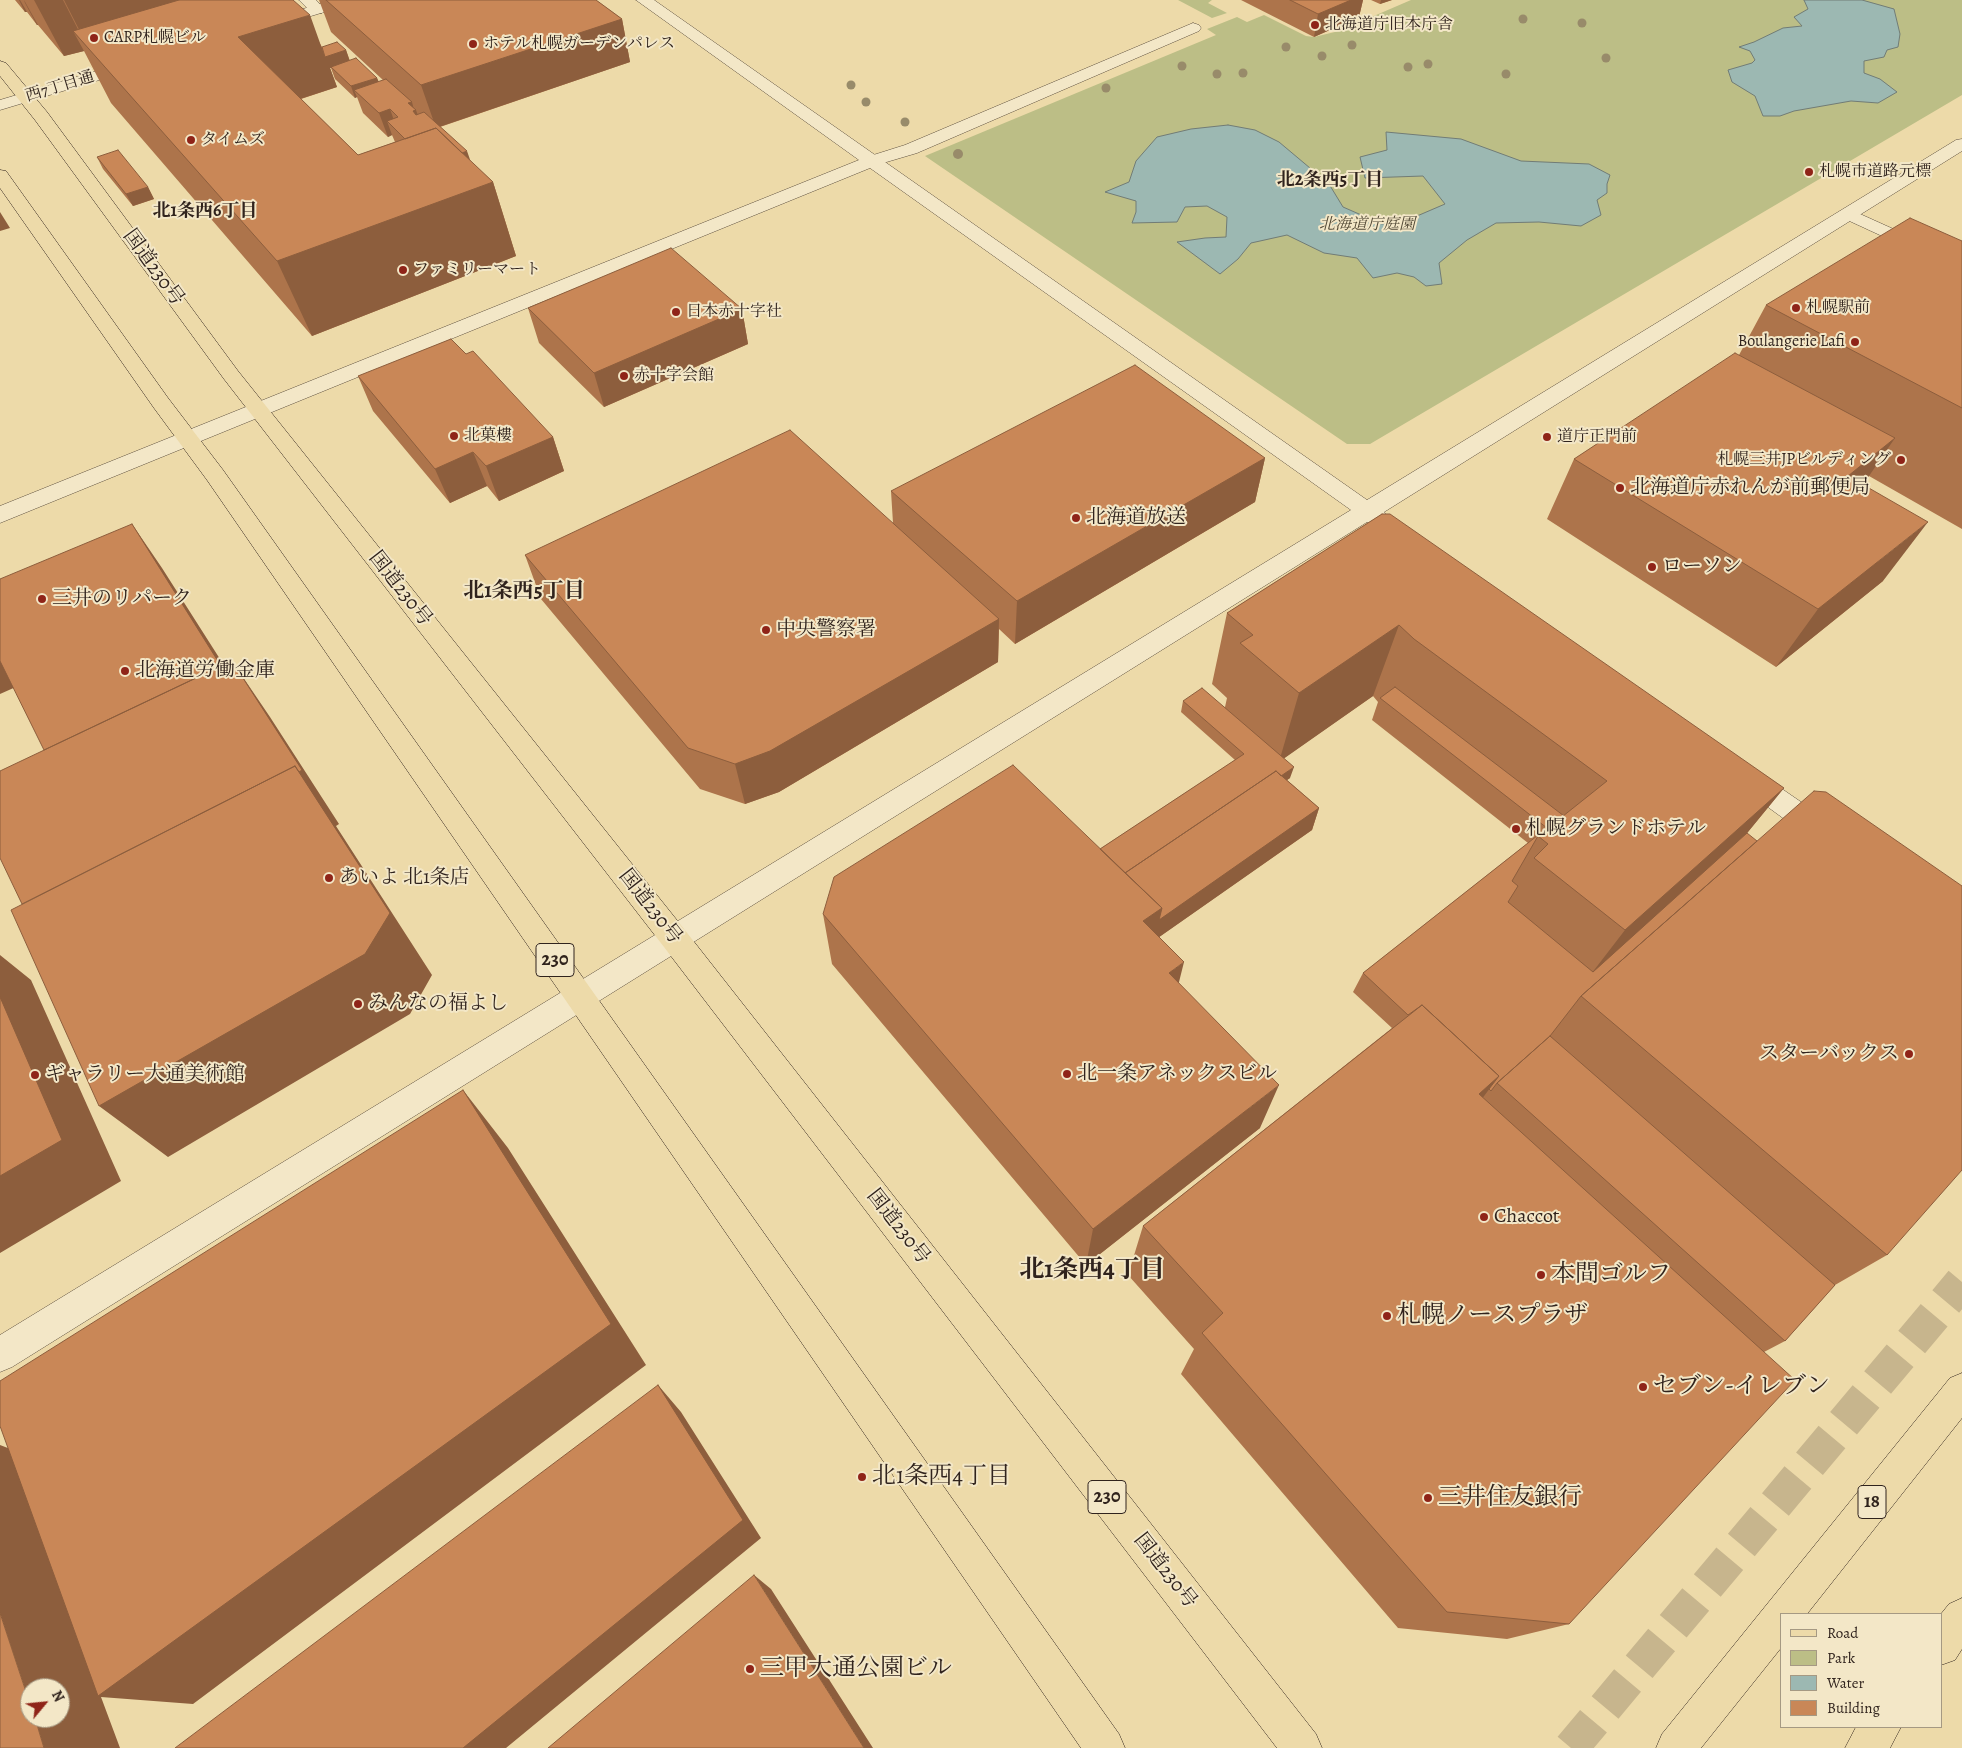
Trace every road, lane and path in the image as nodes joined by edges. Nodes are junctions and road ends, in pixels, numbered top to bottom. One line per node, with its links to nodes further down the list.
1 (349, 0): 3 (street)
2 (644, 0): 11 (street)
3 (312, 5): 4 (street)
4 (260, 27)
5 (1193, 28): 11 (street)
6 (146, 61): 8 (street, 西7丁目通)
7 (0, 66): 8 (main road, 国道230号 / 230)
8 (26, 97): 9 (street, 西7丁目通); 15 (main road, 国道230号 / 230)
9 (0, 105)
10 (1962, 144): 13 (street)
11 (873, 161): 15 (street); 17 (street)
12 (0, 175): 16 (main road, 230)
13 (1849, 214): 14 (street); 17 (street)
14 (1962, 268)
15 (258, 409): 16 (street); 22 (main road, 国道230号 / 230)
16 (189, 438): 18 (street); 23 (main road, 230)
17 (1367, 511): 19 (street); 22 (street)
18 (0, 514)
19 (1396, 530)
20 (1726, 764): 21 (street)
21 (1840, 844)
22 (674, 938): 23 (street); 32 (main road, 国道230号 / 230)
23 (581, 996): 24 (street); 31 (main road, 230)
24 (0, 1355)
25 (1962, 1390): 26 (main road, 18)
26 (1784, 1613)
27 (1962, 1617): 29 (main road)
28 (1780, 1618): 33 (main road, 18)
29 (1942, 1645)
30 (1880, 1728): 34 (main road)
31 (1106, 1748)
32 (1302, 1748)
33 (1676, 1748)
34 (1866, 1748)

